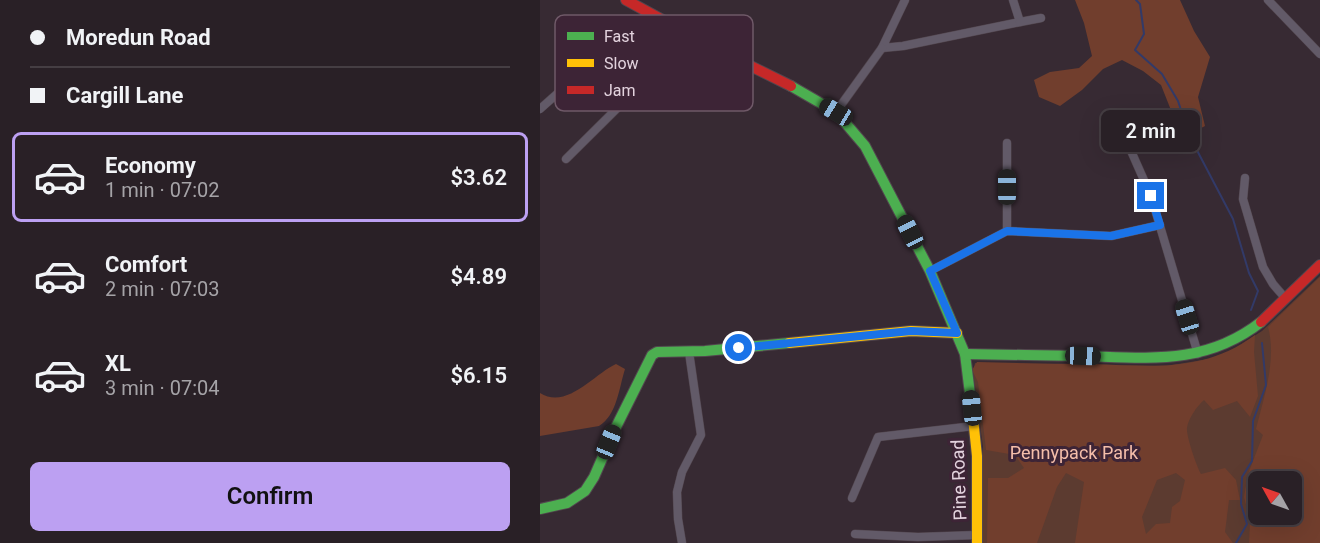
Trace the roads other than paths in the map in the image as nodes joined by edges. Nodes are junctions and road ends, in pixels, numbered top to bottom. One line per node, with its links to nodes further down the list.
1 (626, 0): 5 (street, Pine Road)
2 (905, 0): 10 (street)
3 (1012, 0): 9 (street)
4 (1274, 2): 11 (street)
5 (649, 12): 6 (street); 7 (street, Pine Road)
6 (646, 15)
7 (654, 15)
8 (1041, 18): 9 (street)
9 (1020, 22): 10 (street)
10 (882, 48): 16 (street)
11 (1320, 54)
12 (753, 67): 16 (street, Pine Road)
13 (555, 96): 14 (street)
14 (540, 109)
15 (614, 111): 19 (street)
16 (836, 112): 24 (street, Pine Road)
17 (1116, 117): 21 (street)
18 (1007, 142): 22 (street)
19 (566, 159)
20 (1245, 178): 25 (street)
21 (1160, 225): 22 (street); 29 (street)
22 (1007, 231): 24 (street)
23 (1320, 265): 25 (street)
24 (930, 271): 26 (street, Pine Road)
25 (1286, 298): 29 (street)
26 (957, 333): 27 (street); 28 (street, Pine Road)
27 (688, 352): 32 (street); 35 (street)
28 (965, 354): 29 (street); 30 (street, Pine Road)
29 (1198, 354)
30 (974, 426): 31 (street); 34 (street, Pine Road)
31 (852, 498)
32 (540, 509)
33 (855, 534): 34 (street)
34 (977, 539)
35 (682, 543)

